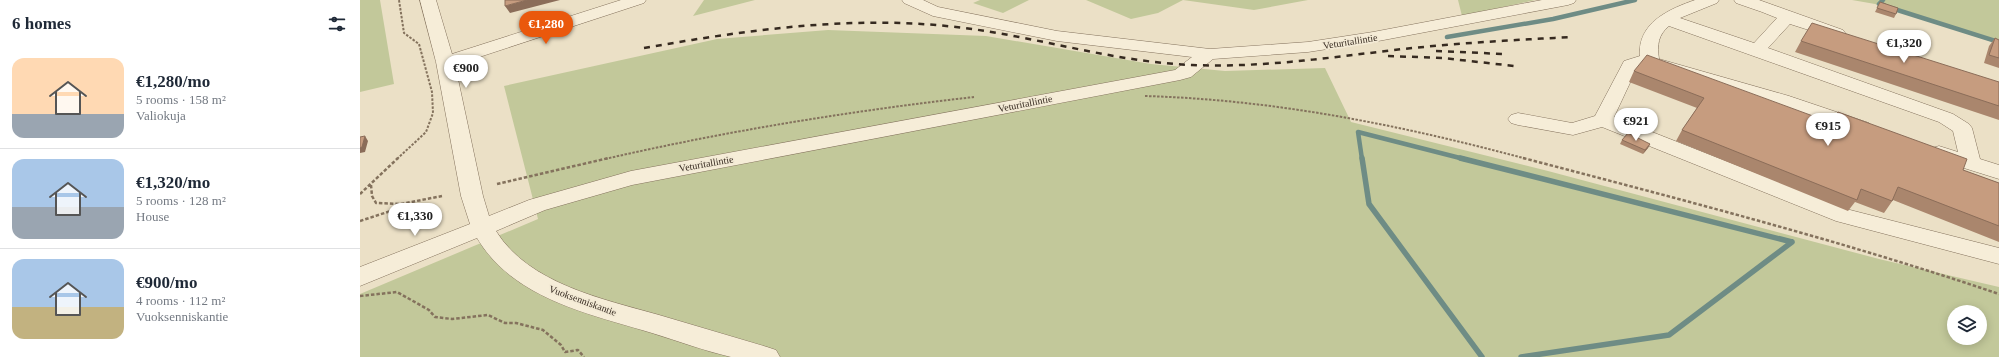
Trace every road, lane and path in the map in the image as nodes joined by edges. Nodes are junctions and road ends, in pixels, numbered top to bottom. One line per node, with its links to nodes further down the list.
1 (399, 0): 17 (path)
2 (428, 0): 14 (street, Vuoksenniskantie)
3 (638, 0): 14 (street)
4 (910, 0): 12 (street)
5 (1568, 0): 12 (street, Veturitallintie)
6 (1711, 0): 9 (street)
7 (1742, 0): 8 (street)
8 (1787, 17): 10 (street); 11 (street)
9 (1666, 19): 11 (street); 13 (street)
10 (1851, 38)
11 (1757, 50): 22 (street)
12 (1210, 54): 30 (street, Veturitallintie)
13 (1650, 62): 19 (street); 20 (street)
14 (447, 71): 17 (street, Vuoksenniskantie)
15 (1144, 96): 33 (path)
16 (982, 97): 24 (path)
17 (444, 107): 25 (path); 30 (street, Vuoksenniskantie)
18 (1518, 119): 19 (street)
19 (1603, 120): 31 (street)
20 (1881, 133)
21 (1918, 146): 22 (street)
22 (1971, 164): 23 (street)
23 (1999, 172)
24 (497, 184)
25 (370, 185): 26 (path); 28 (path)
26 (360, 194)
27 (442, 196): 28 (path)
28 (415, 203): 29 (path)
29 (360, 221)
30 (482, 227): 32 (street, Veturitallintie); 36 (street, Vuoksenniskantie)
31 (1999, 256)
32 (360, 277)
33 (1999, 294)
34 (360, 296): 35 (path)
35 (584, 357)
36 (767, 357)

